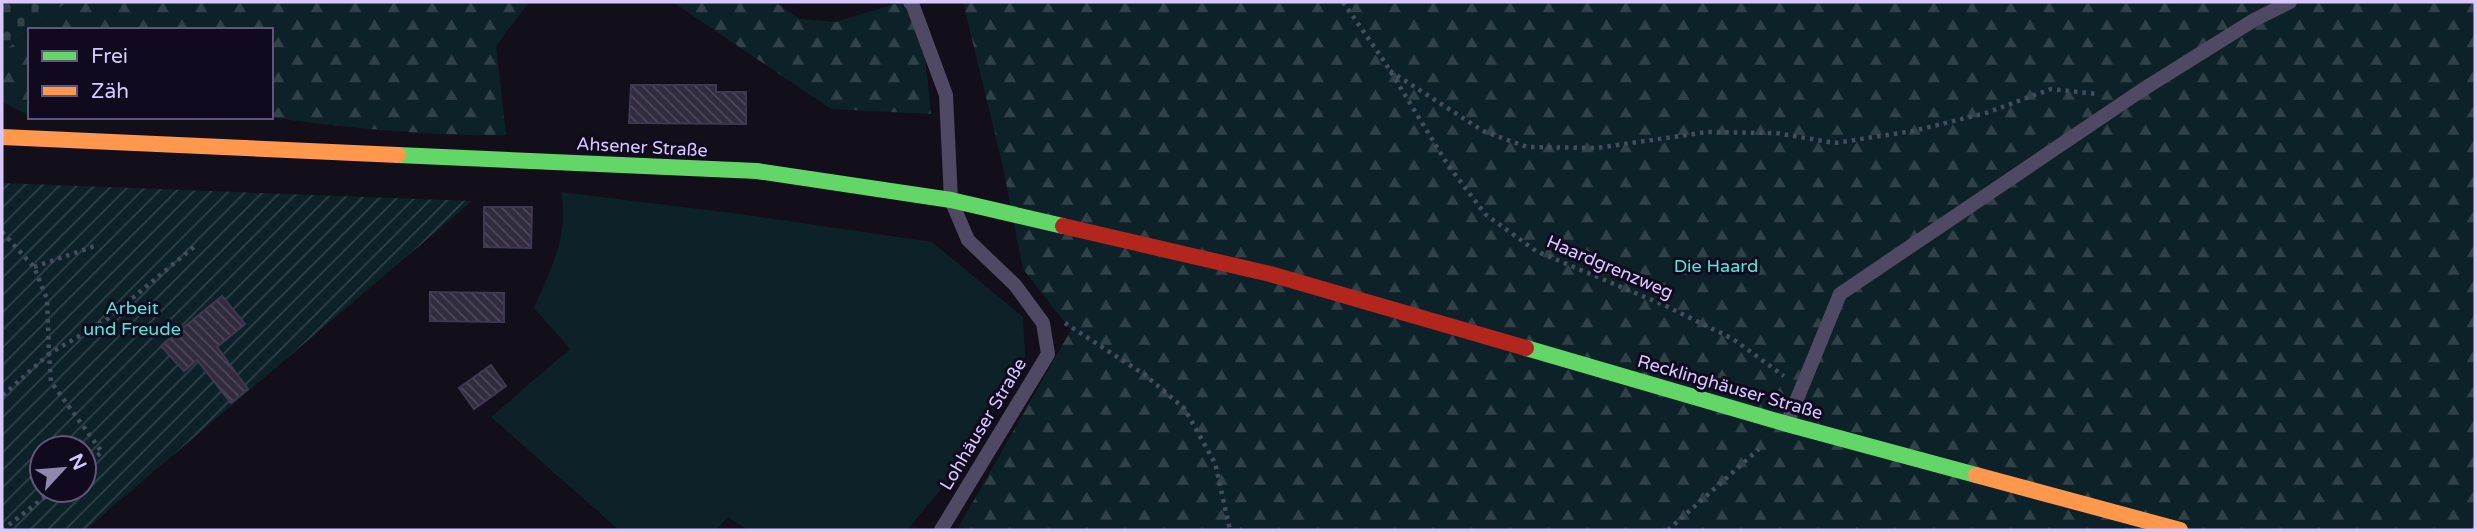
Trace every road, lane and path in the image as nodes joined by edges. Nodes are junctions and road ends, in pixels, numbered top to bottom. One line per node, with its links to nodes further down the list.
1 (910, 2): 7 (lane)
2 (1343, 2): 4 (path, Haardgrenzweg)
3 (2290, 2): 15 (lane)
4 (1390, 71): 5 (path); 15 (path, Haardgrenzweg)
5 (2100, 94)
6 (2, 137): 7 (main road, Ahsener Straße)
7 (951, 200): 12 (main road, Ahsener Straße); 21 (lane, Lohhäuser Straße)
8 (2, 232): 11 (path)
9 (95, 246): 11 (path)
10 (195, 246): 14 (path)
11 (33, 267): 14 (path)
12 (1270, 274): 17 (main road, Recklinghäuser Straße)
13 (1055, 317): 22 (path)
14 (49, 354): 16 (path); 18 (path)
15 (1801, 389): 17 (lane)
16 (2, 396)
17 (1787, 424): 23 (path); 24 (main road, Recklinghäuser Straße)
18 (89, 434)
19 (36, 504): 20 (path)
20 (2, 530)
21 (941, 530)
22 (1230, 530)
23 (1668, 530)
24 (2180, 530)

